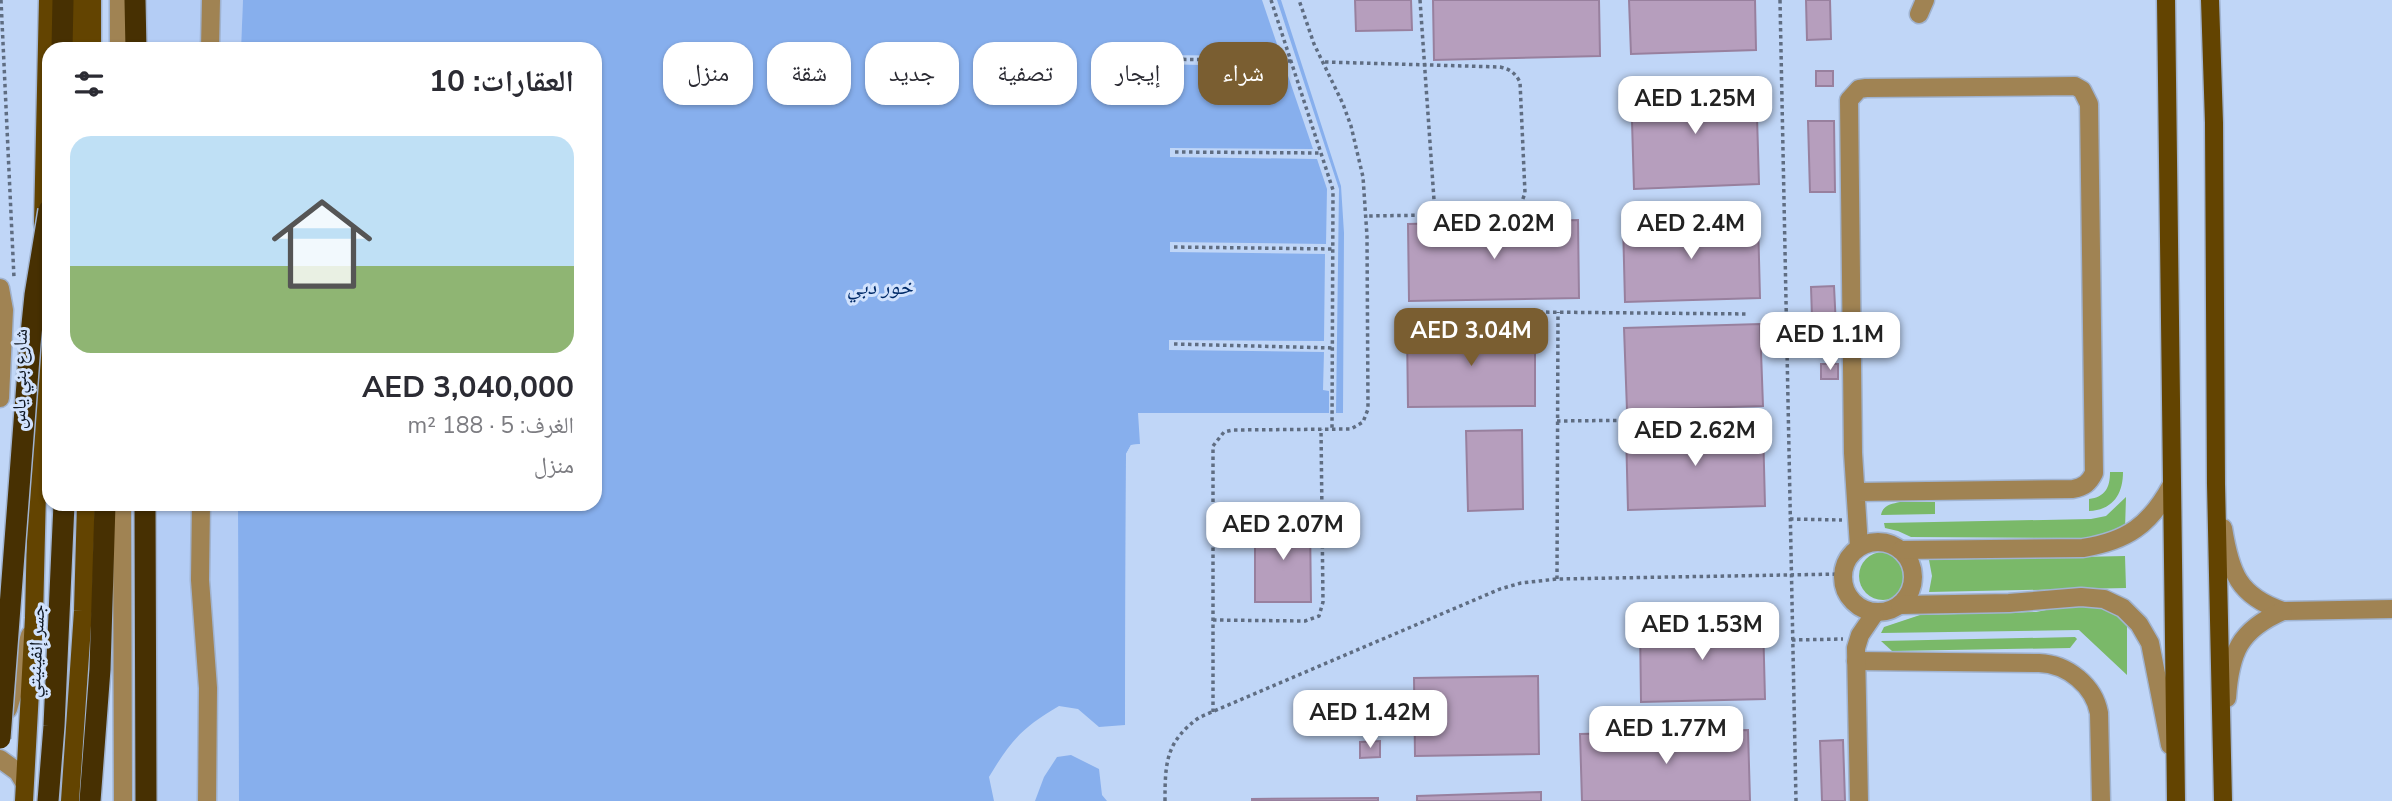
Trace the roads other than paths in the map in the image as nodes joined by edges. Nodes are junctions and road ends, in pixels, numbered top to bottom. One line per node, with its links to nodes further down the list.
1 (74, 0): 11 (main road)
2 (92, 0): 12 (main road)
3 (119, 0): 13 (street)
4 (135, 0): 14 (highway)
5 (211, 0): 15 (street)
6 (2166, 0): 21 (main road)
7 (2210, 0): 20 (main road)
8 (51, 3): 9 (main road, شارع بني ياس); 10 (highway)
9 (50, 42)
10 (60, 42)
11 (74, 42)
12 (92, 42)
13 (119, 42)
14 (136, 42)
15 (210, 42)
16 (42, 253): 38 (highway, bridge)
17 (0, 289): 19 (street)
18 (42, 329): 35 (main road, شارع بني ياس)
19 (0, 398)
20 (2216, 484): 33 (street); 40 (main road)
21 (2171, 486): 30 (street); 41 (main road)
22 (1857, 492): 22 (street); 29 (street)
23 (64, 511): 44 (highway, جسر إنفينيتي)
24 (86, 511): 45 (main road)
25 (105, 511): 46 (highway)
26 (122, 511): 47 (street)
27 (145, 511): 48 (highway)
28 (201, 511): 49 (street)
29 (1859, 547): 30 (street); 34 (street)
30 (1901, 550): 31 (street)
31 (1900, 605): 34 (street); 41 (street)
32 (2392, 609): 33 (street)
33 (2283, 611): 40 (street)
34 (1875, 613): 36 (street)
35 (34, 618): 37 (street); 42 (main road, شارع بني ياس)
36 (1856, 661): 50 (street); 51 (street)
37 (0, 719)
38 (0, 738)
39 (0, 758): 42 (street)
40 (2222, 761): 53 (main road)
41 (2176, 777): 52 (main road)
42 (24, 782): 43 (main road, شارع بني ياس)
43 (24, 801)
44 (48, 801)
45 (70, 801)
46 (90, 801)
47 (123, 801)
48 (146, 801)
49 (207, 801)
50 (1859, 801)
51 (2101, 801)
52 (2176, 801)
53 (2223, 801)

